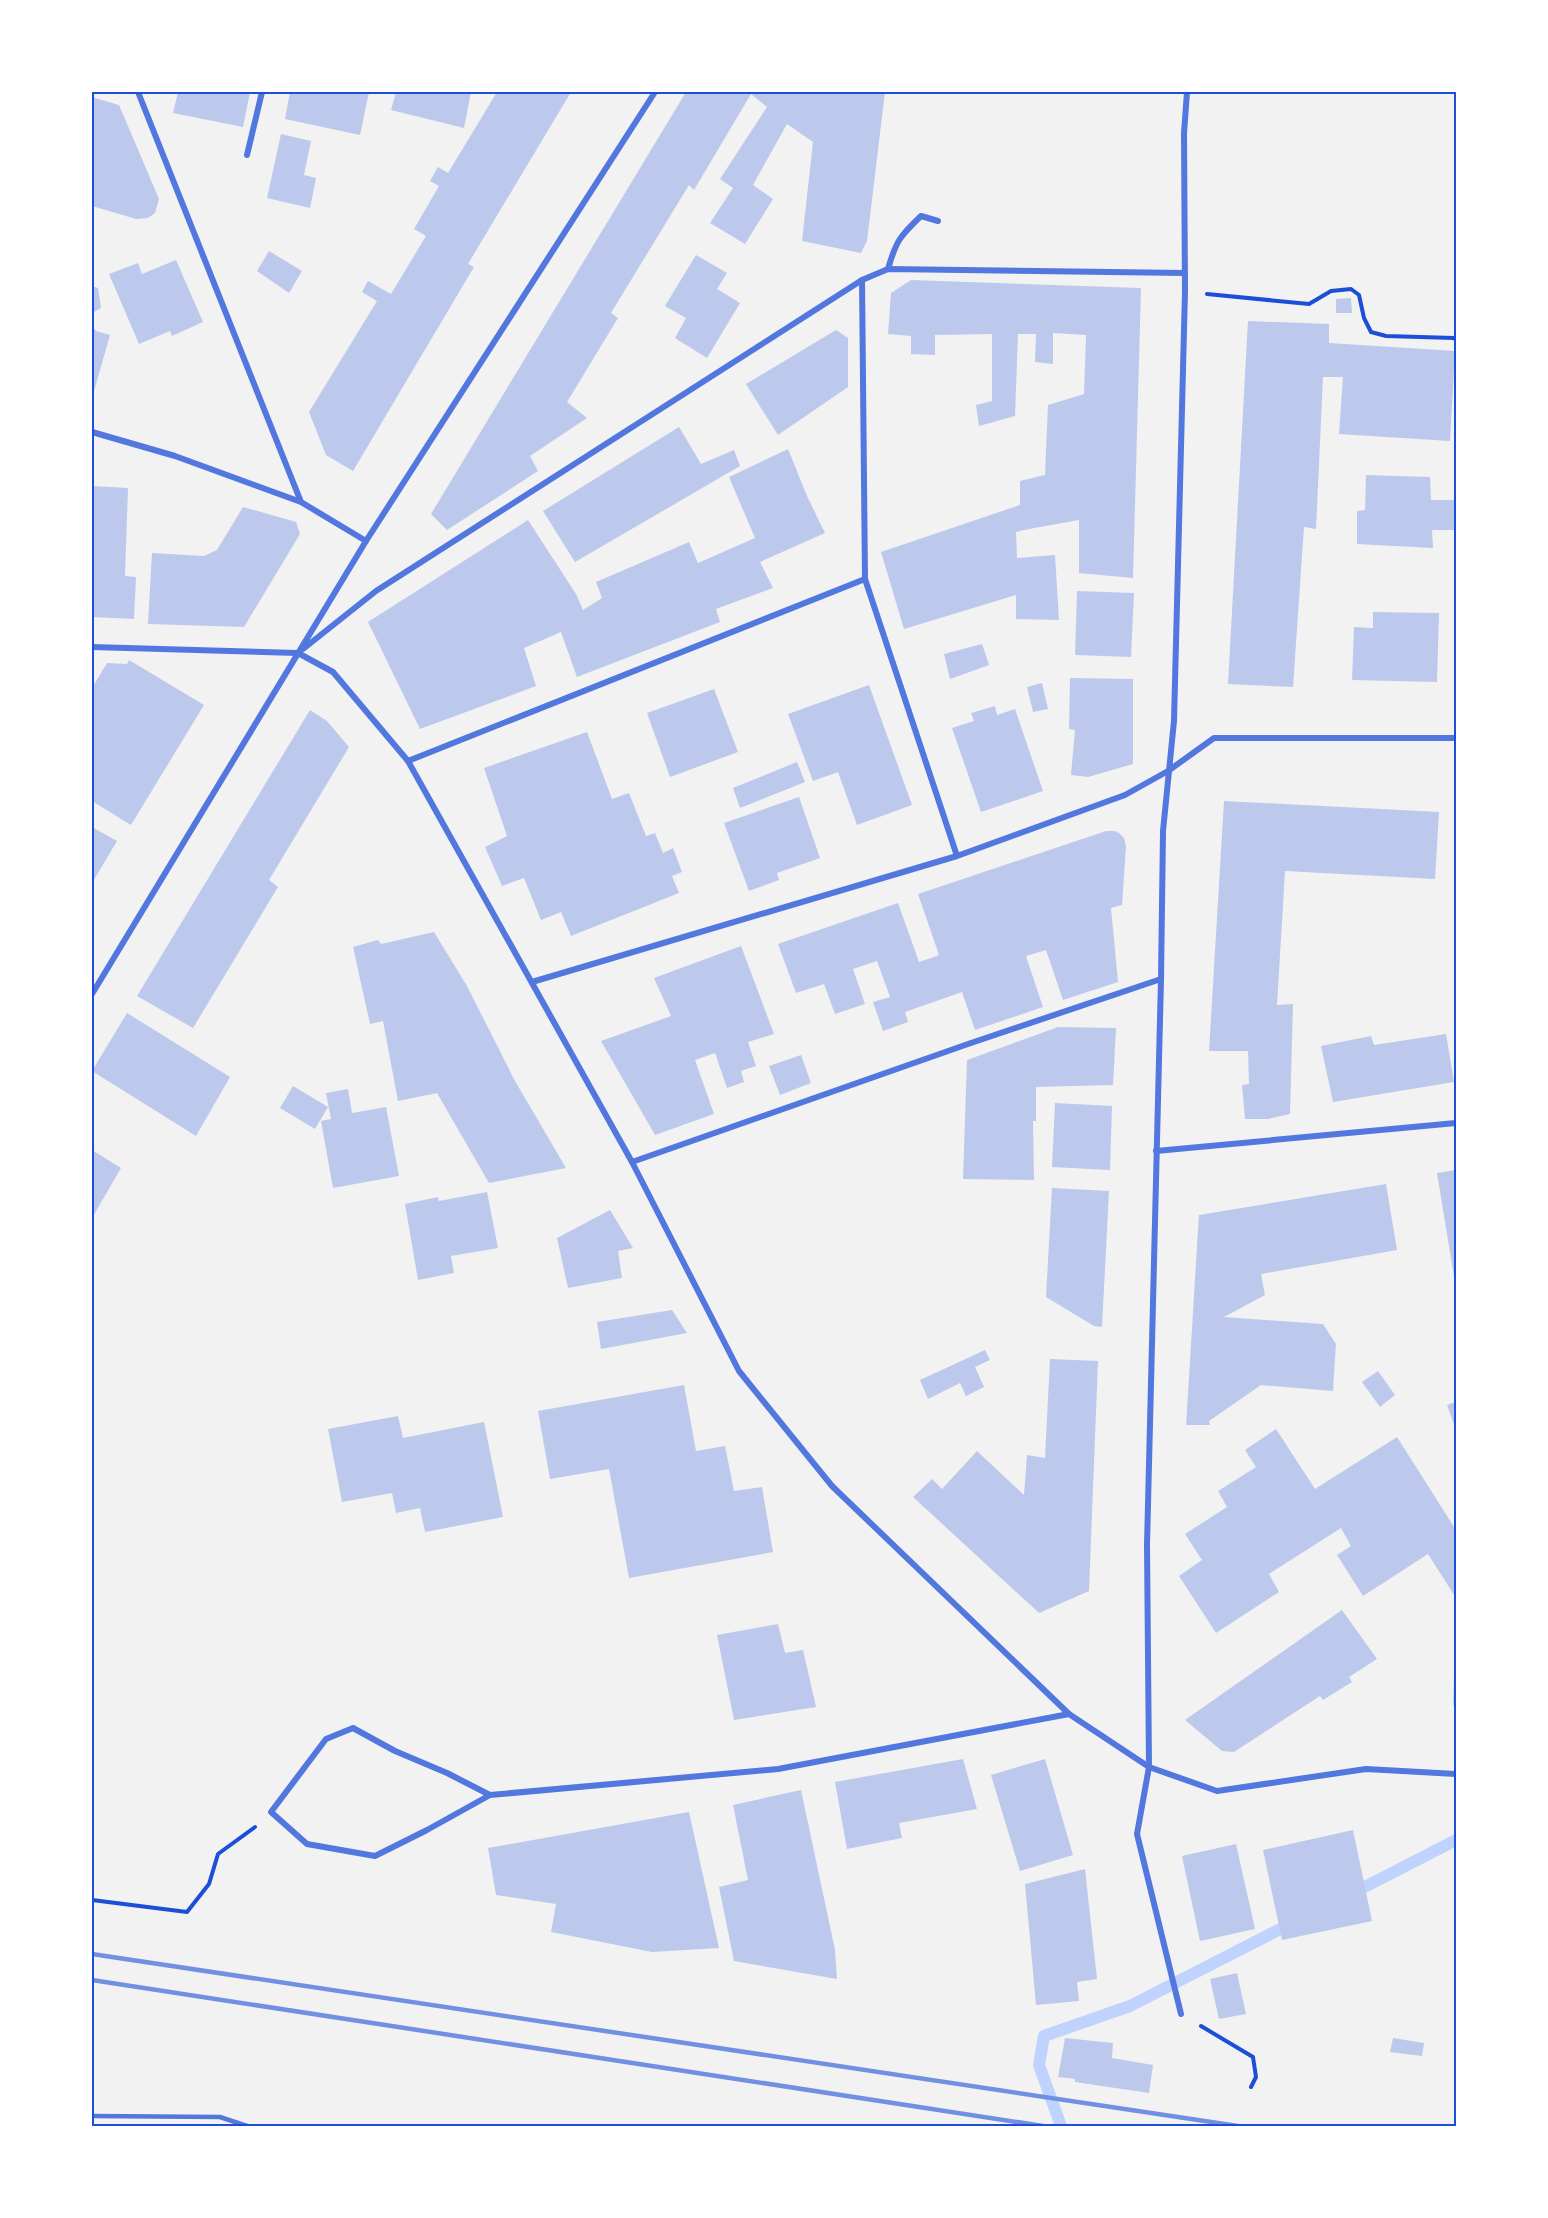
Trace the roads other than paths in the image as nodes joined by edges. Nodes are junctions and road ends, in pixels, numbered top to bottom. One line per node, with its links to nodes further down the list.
1 (138, 92): 11 (street)
2 (262, 92): 5 (street)
3 (655, 92): 12 (street)
4 (1187, 92): 8 (street)
5 (247, 155)
6 (938, 221): 7 (street)
7 (888, 269): 8 (street); 9 (street)
8 (1185, 273): 18 (street)
9 (862, 280): 13 (street); 15 (street)
10 (92, 432): 11 (street)
11 (301, 502): 12 (street)
12 (366, 541): 15 (street)
13 (865, 579): 17 (street); 19 (street)
14 (92, 648): 15 (street)
15 (298, 653): 17 (street); 22 (street)
16 (1456, 738): 18 (street)
17 (408, 761): 21 (street)
18 (1168, 771): 19 (street); 20 (street)
19 (957, 856): 21 (street)
20 (1161, 979): 24 (street); 25 (street)
21 (532, 982): 25 (street)
22 (92, 994)
23 (1456, 1123): 24 (street)
24 (1156, 1151): 27 (street)
25 (632, 1162): 26 (street)
26 (1069, 1714): 27 (street); 29 (street)
27 (1149, 1767): 28 (street); 30 (street)
28 (1456, 1774)
29 (490, 1795): 29 (street)
30 (1181, 2014)
31 (92, 2116): 32 (lane)
32 (248, 2127)

